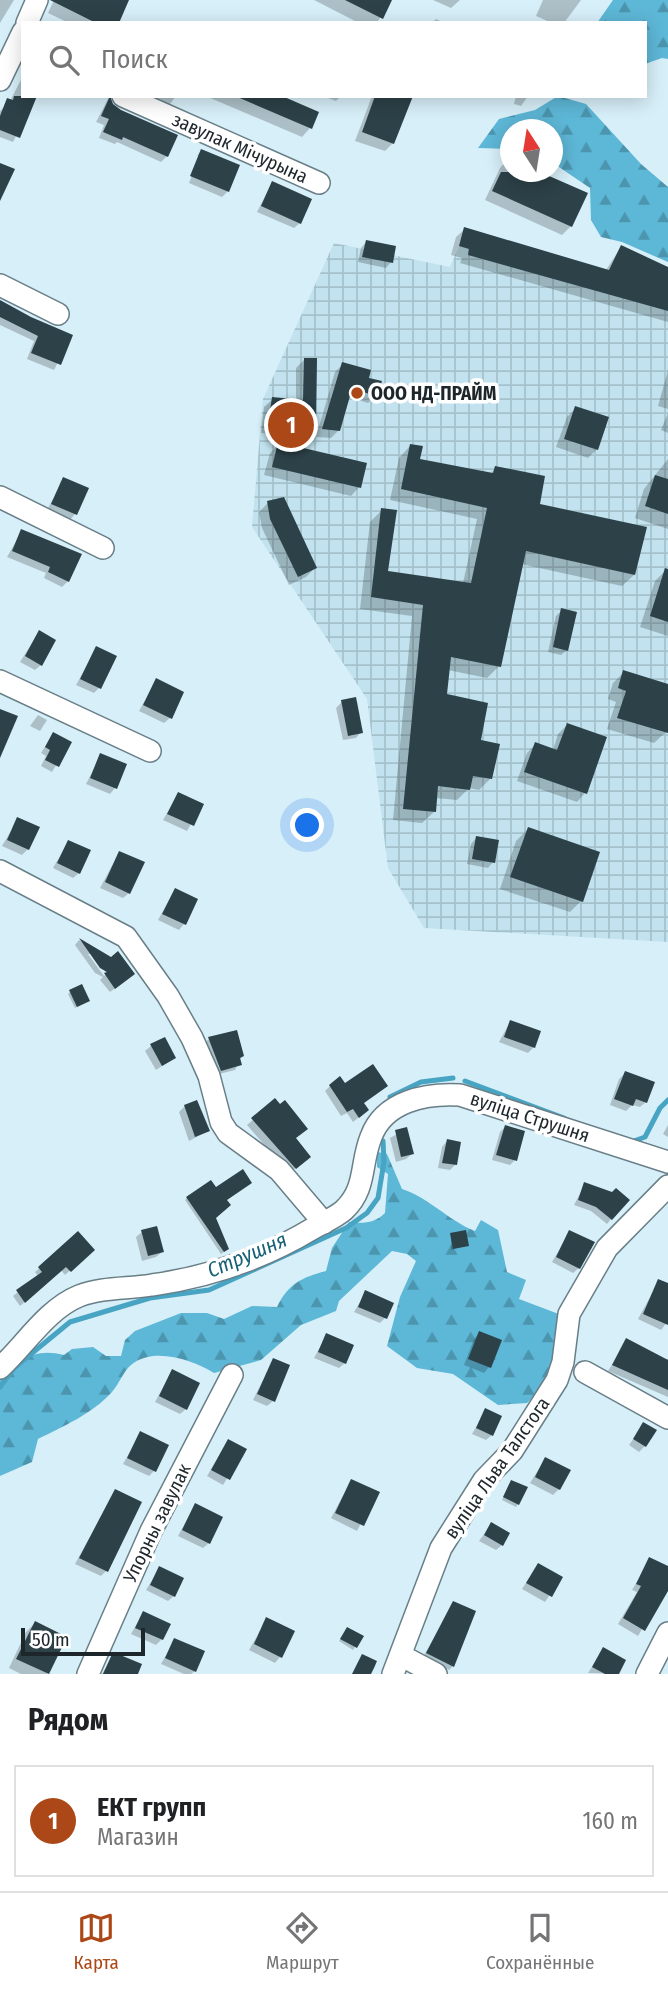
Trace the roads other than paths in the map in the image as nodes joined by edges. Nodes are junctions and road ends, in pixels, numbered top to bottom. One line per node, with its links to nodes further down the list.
1 (37, 0): 2 (street)
2 (28, 21)
3 (15, 43): 4 (street)
4 (0, 80)
5 (128, 98): 6 (street, завулак Мічурына)
6 (319, 183)
7 (0, 285): 8 (street)
8 (58, 314)
9 (0, 497): 10 (street)
10 (103, 548)
11 (0, 681): 12 (street)
12 (150, 751)
13 (0, 871): 16 (street)
14 (668, 1162): 16 (street, вуліца Струшня)
15 (668, 1186): 22 (street, вуліца Льва Талстога)
16 (324, 1223): 17 (street, вуліца Струшня)
17 (0, 1368)
18 (585, 1372): 20 (street)
19 (232, 1375): 23 (street, Упорны завулак)
20 (668, 1418)
21 (668, 1633): 25 (street)
22 (398, 1665): 24 (street)
23 (88, 1674)
24 (436, 1674)
25 (647, 1674)

